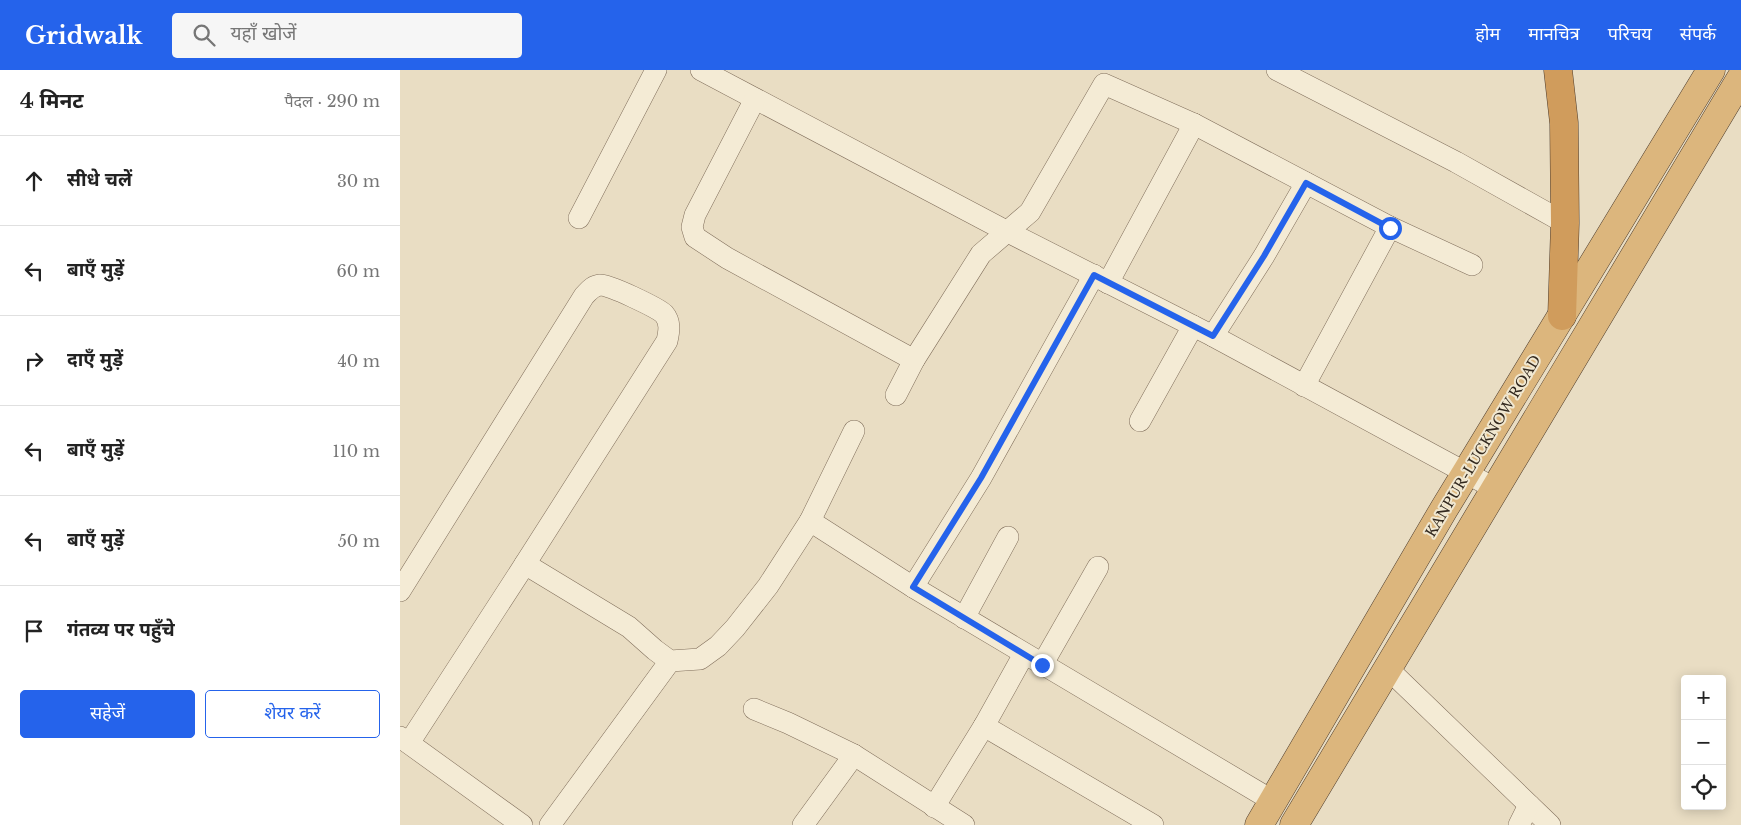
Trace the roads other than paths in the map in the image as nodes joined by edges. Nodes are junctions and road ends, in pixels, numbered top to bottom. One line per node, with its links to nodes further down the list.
1 (656, 70): 10 (street)
2 (701, 70): 7 (street)
3 (1277, 70): 11 (street)
4 (1558, 70): 11 (highway)
5 (1711, 70): 16 (highway, KANPUR-LUCKNOW ROAD)
6 (1741, 78): 25 (highway)
7 (755, 99): 13 (street); 19 (street)
8 (1194, 124): 9 (street); 13 (street); 15 (street)
9 (1306, 183): 12 (street); 18 (street)
10 (579, 218)
11 (1565, 223): 16 (highway)
12 (1390, 228): 14 (street); 20 (street)
13 (1006, 231): 15 (street); 19 (street)
14 (1472, 265)
15 (1101, 279): 17 (street); 30 (street)
16 (1562, 316): 24 (highway, KANPUR-LUCKNOW ROAD)
17 (1193, 326): 18 (street); 22 (street)
18 (1213, 336): 20 (street)
19 (914, 360): 21 (street)
20 (1304, 386): 24 (street)
21 (896, 395)
22 (1140, 421)
23 (854, 431): 26 (street)
24 (1466, 474): 25 (street); 40 (highway, KANPUR-LUCKNOW ROAD)
25 (1494, 488): 35 (highway)
26 (810, 521): 30 (street); 34 (street)
27 (1008, 537): 32 (street)
28 (525, 564): 31 (street); 34 (street); 38 (street)
29 (1098, 568): 33 (street)
30 (913, 587): 32 (street)
31 (400, 591)
32 (964, 618): 33 (street)
33 (1033, 660): 37 (street); 40 (street)
34 (670, 661): 44 (street)
35 (1387, 668): 41 (street); 49 (highway)
36 (754, 709): 39 (street)
37 (984, 726): 42 (street); 47 (street)
38 (404, 740): 43 (street)
39 (854, 755): 42 (street); 45 (street)
40 (1273, 801): 48 (highway, KANPUR-LUCKNOW ROAD)
41 (1530, 805): 50 (street); 51 (street)
42 (934, 806): 46 (street)
43 (522, 825)
44 (550, 825)
45 (803, 825)
46 (964, 825)
47 (1152, 825)
48 (1259, 825)
49 (1294, 825)
50 (1519, 825)
51 (1550, 825)

